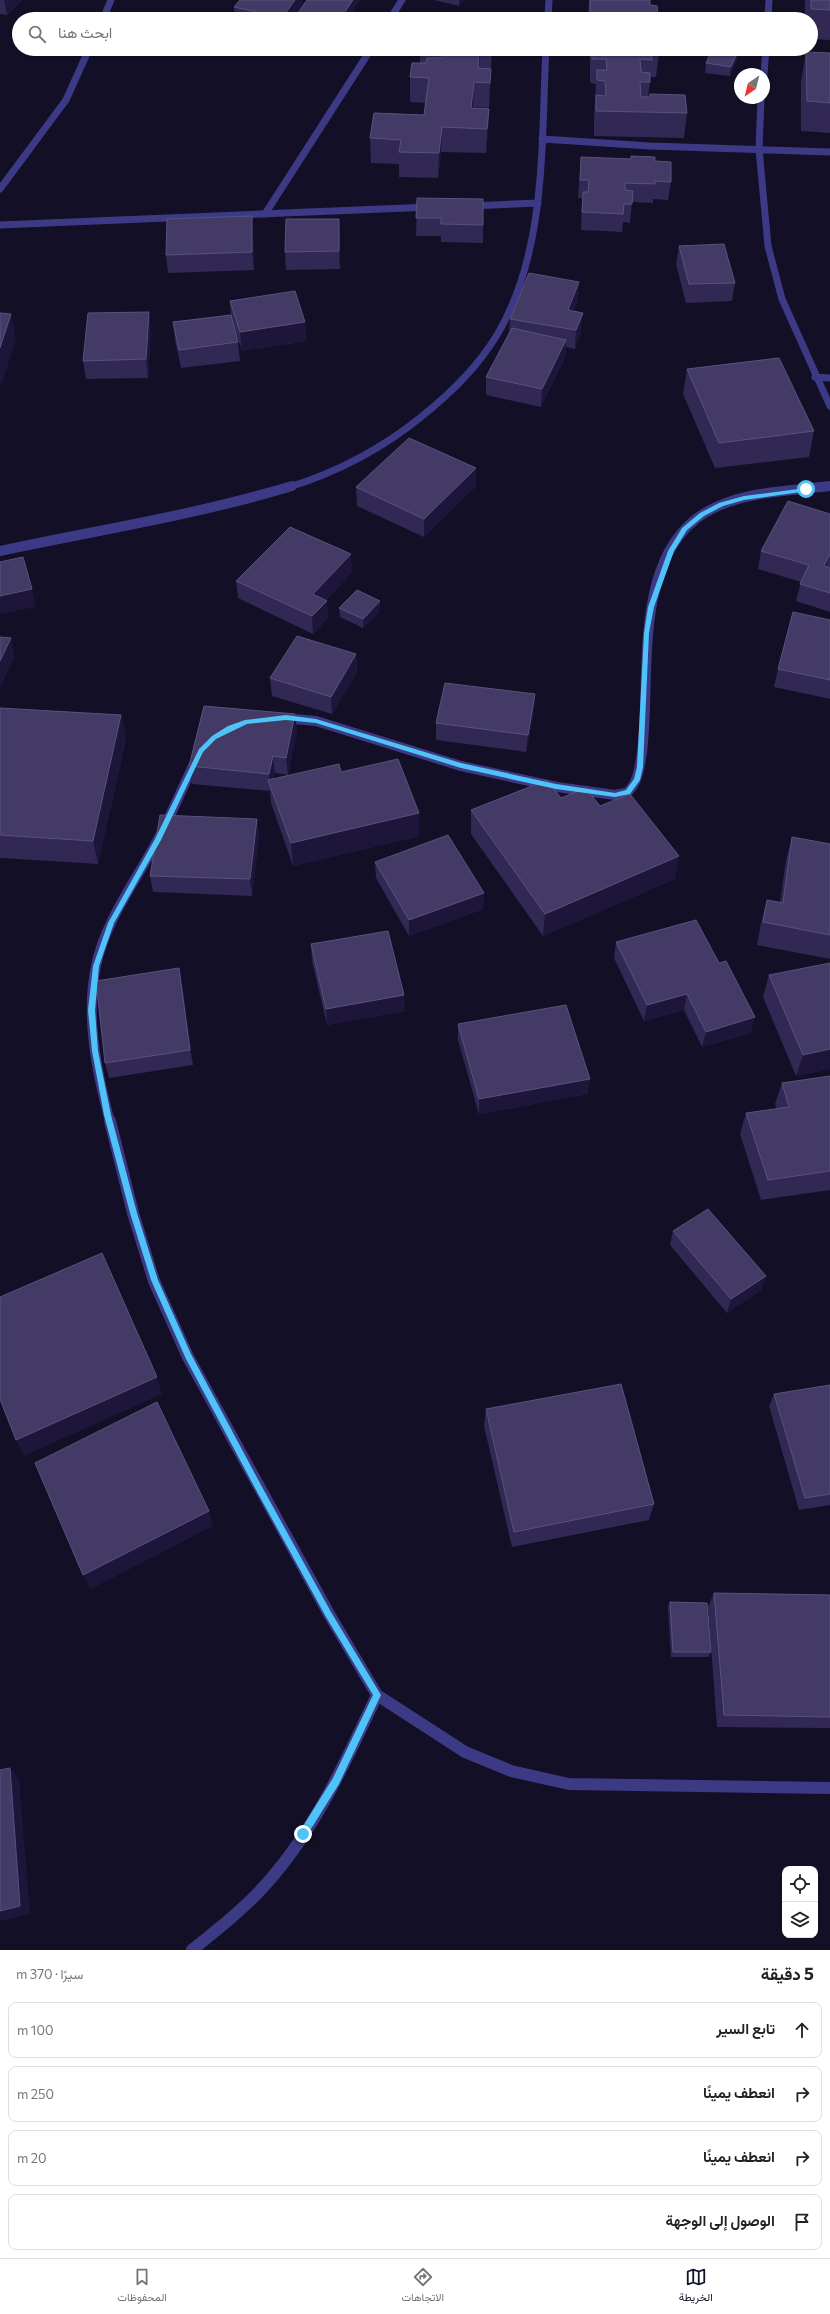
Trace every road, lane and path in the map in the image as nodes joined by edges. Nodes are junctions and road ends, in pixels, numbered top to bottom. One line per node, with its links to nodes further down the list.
1 (111, 0): 5 (street)
2 (402, 0): 6 (street)
3 (549, 0): 7 (street)
4 (769, 0): 8 (street)
5 (106, 12)
6 (394, 12)
7 (548, 12)
8 (768, 12)
9 (86, 56): 18 (street)
10 (367, 56): 22 (street)
11 (546, 56): 15 (street)
12 (765, 56): 13 (street)
13 (764, 68)
14 (762, 104): 16 (street)
15 (542, 139): 16 (street); 19 (street)
16 (759, 148): 17 (street); 24 (street)
17 (830, 152)
18 (0, 190)
19 (538, 203): 20 (street); 28 (street)
20 (458, 206)
21 (437, 207): 22 (street)
22 (265, 214): 23 (street)
23 (0, 225)
24 (815, 377): 25 (street); 26 (street)
25 (830, 378)
26 (830, 406)
27 (830, 486): 29 (street)
28 (0, 551)
29 (274, 718)
30 (201, 751): 31 (street)
31 (377, 1695): 32 (street); 33 (street)
32 (830, 1788)
33 (192, 1950)

